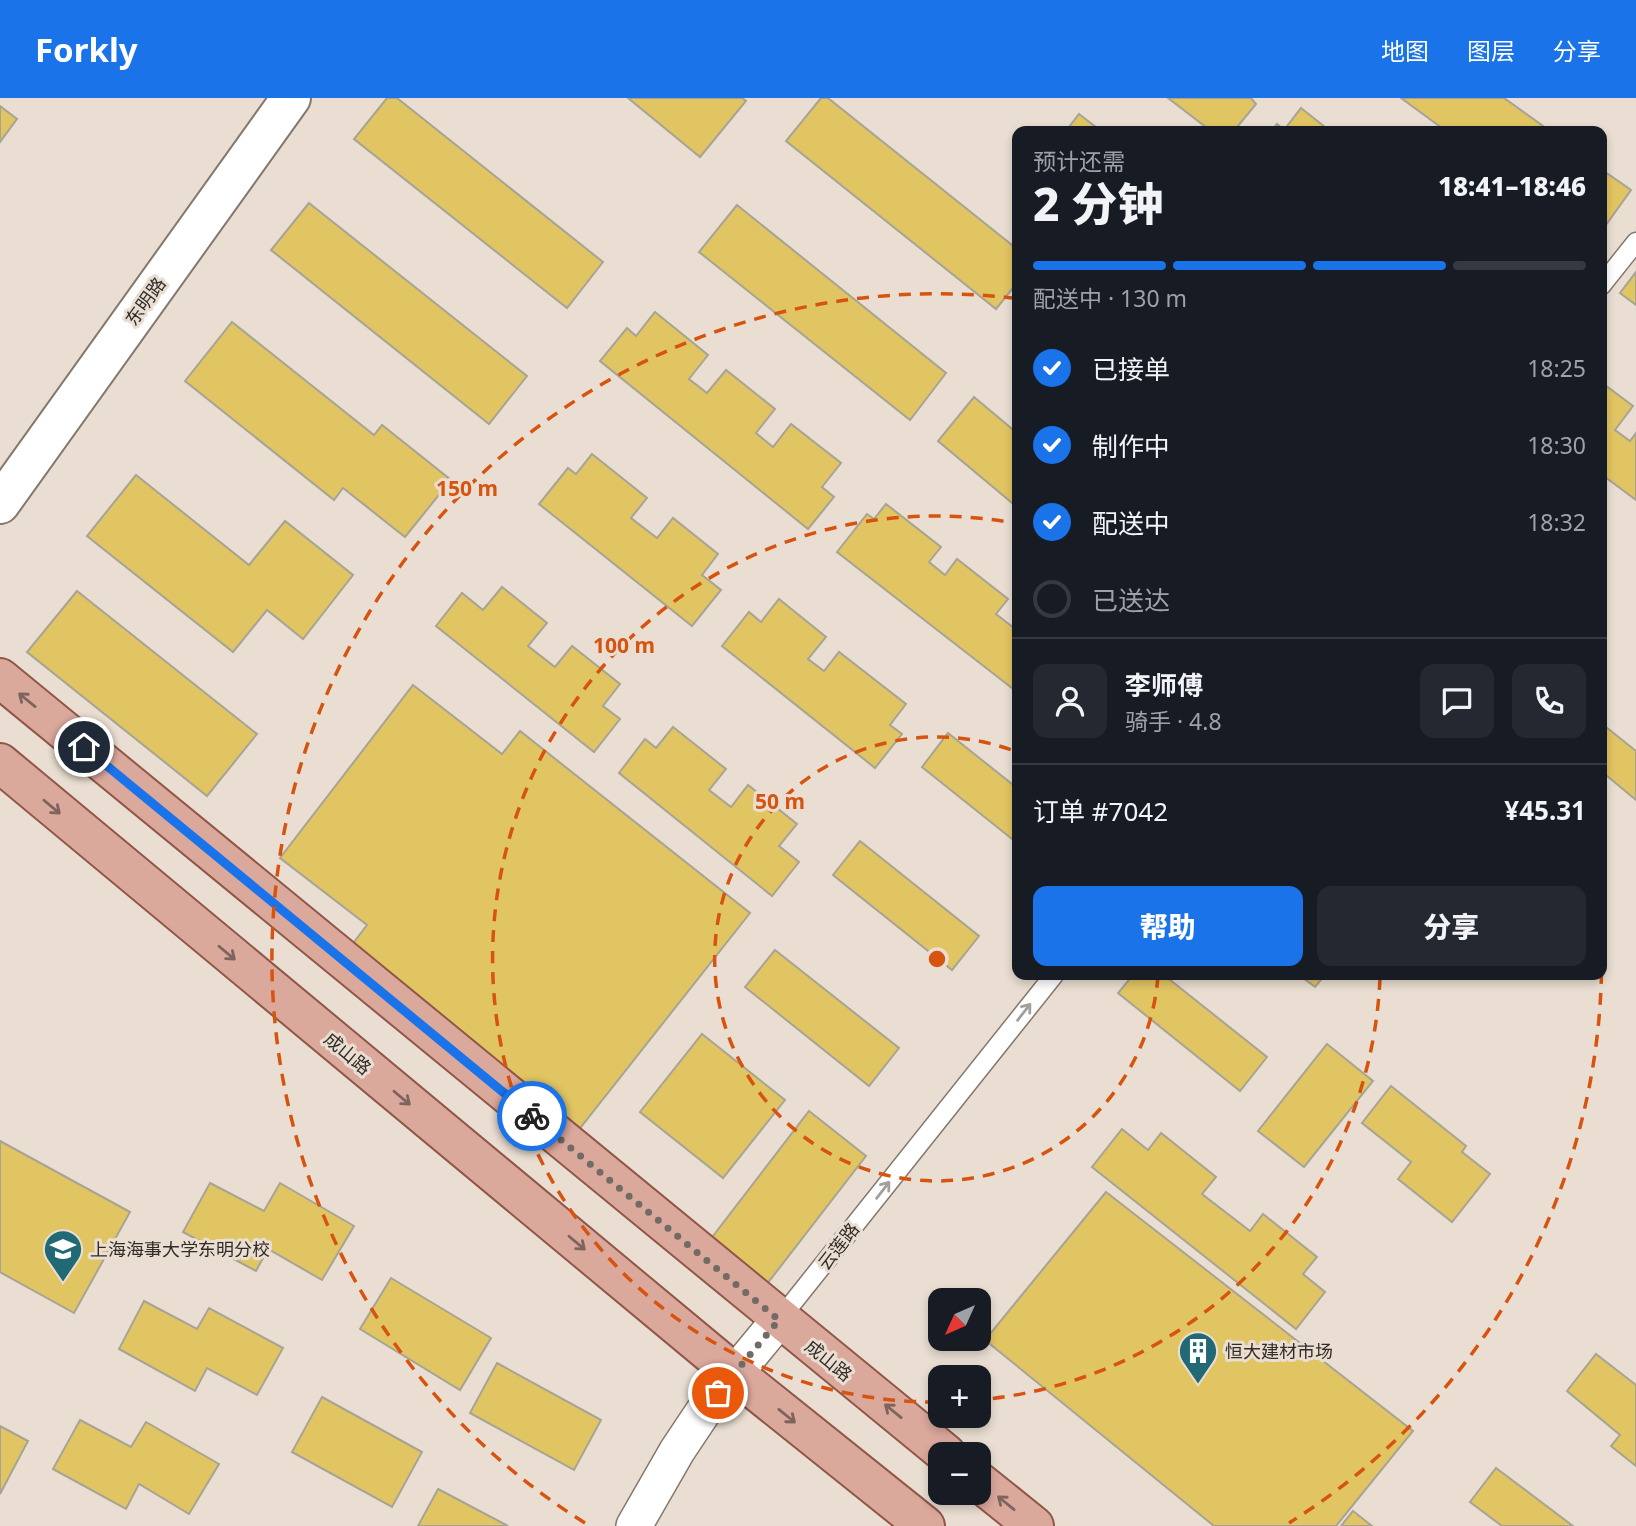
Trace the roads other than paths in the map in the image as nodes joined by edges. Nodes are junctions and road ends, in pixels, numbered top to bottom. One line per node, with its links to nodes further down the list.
1 (291, 98): 4 (main road, 东明路)
2 (1636, 242): 3 (lane)
3 (1607, 278)
4 (0, 504)
5 (0, 678): 8 (main road, 成山路, one-way to 5)
6 (0, 763): 9 (main road, 成山路, one-way to 9)
7 (1050, 980): 8 (lane, 云莲路, one-way to 7)
8 (779, 1320): 9 (street, 云莲路); 10 (main road, 成山路, one-way to 8)
9 (734, 1373): 12 (street, 云莲路); 13 (main road, 成山路, one-way to 13)
10 (931, 1442)
11 (991, 1491): 14 (main road, one-way to 11)
12 (634, 1526)
13 (925, 1526)
14 (1034, 1526)

